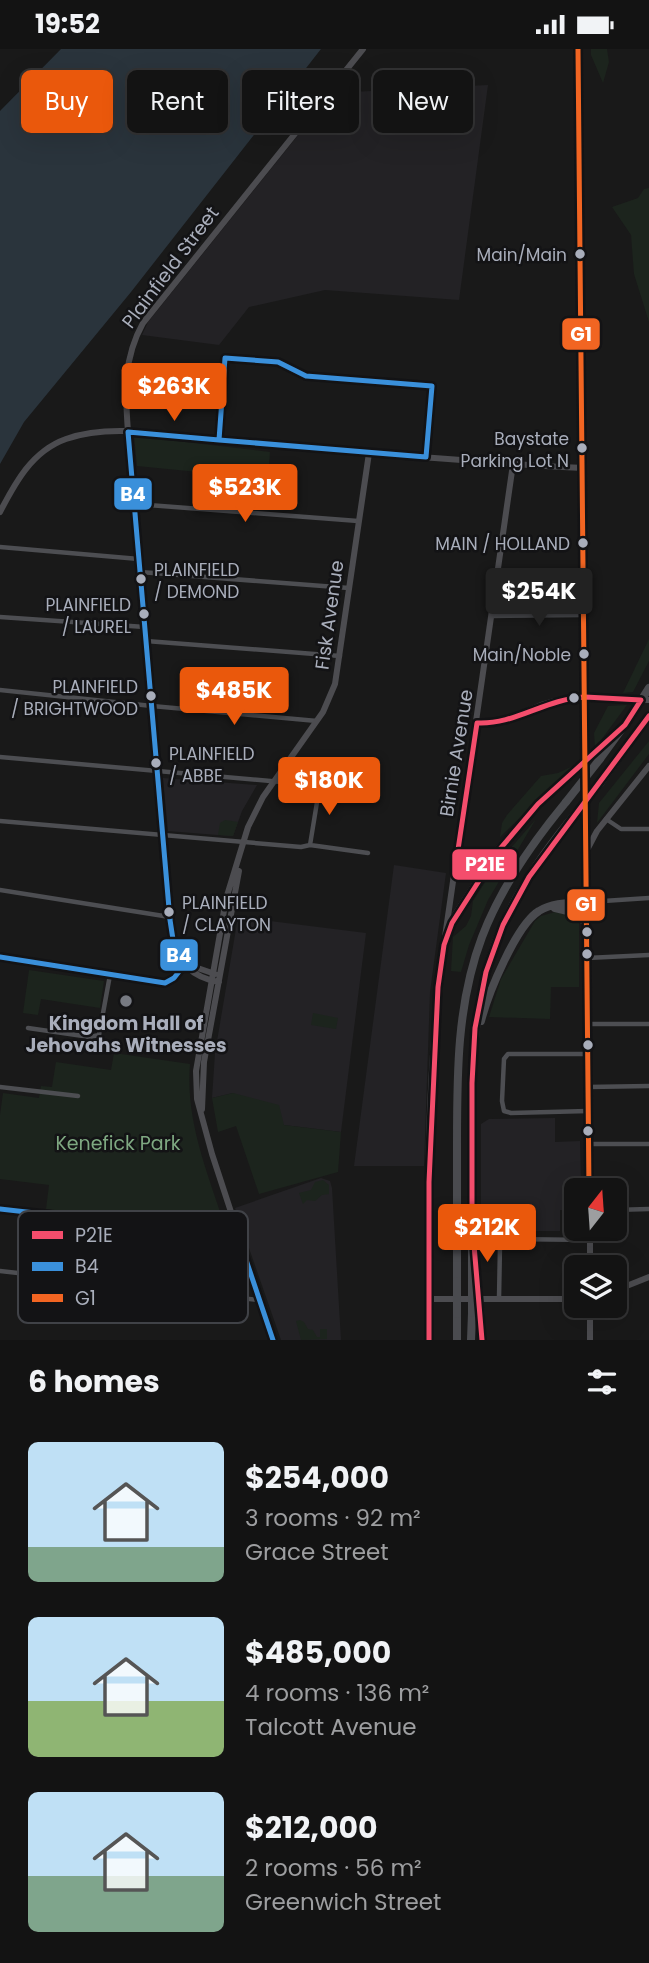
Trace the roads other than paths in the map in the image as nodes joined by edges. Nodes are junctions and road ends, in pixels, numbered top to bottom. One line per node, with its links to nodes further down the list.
1 (363, 49): 3 (street, Plainfield Street)
2 (578, 49): 6 (street)
3 (128, 432): 4 (street); 7 (street, Plainfield Street); 8 (street)
4 (369, 453): 5 (street); 9 (street, Fisk Avenue)
5 (513, 464): 6 (street); 15 (street, Birnie Avenue)
6 (583, 468): 14 (street)
7 (135, 504): 9 (street); 11 (street, Plainfield Street)
8 (0, 512)
9 (358, 521): 13 (street, Fisk Avenue)
10 (0, 547): 11 (street)
11 (139, 559): 12 (street, Plainfield Street)
12 (140, 572): 13 (street); 17 (street, Plainfield Street)
13 (349, 588): 19 (street, Fisk Avenue)
14 (585, 615): 15 (street); 22 (street)
15 (492, 616): 27 (street, Birnie Avenue)
16 (0, 617): 17 (street)
17 (145, 627): 18 (street, Plainfield Street)
18 (146, 641): 19 (street); 24 (street, Plainfield Street)
19 (340, 656): 26 (street, Fisk Avenue)
20 (649, 688): 28 (highway, bridge)
21 (0, 689): 24 (street)
22 (585, 699): 23 (street); 27 (street); 41 (street)
23 (649, 700)
24 (152, 706): 26 (street); 31 (street, Plainfield Street)
25 (649, 716): 59 (highway, bridge)
26 (318, 721): 32 (street, Fisk Avenue)
27 (477, 723): 42 (street, Birnie Avenue)
28 (600, 755): 37 (highway, bridge); 89 (highway, bridge)
29 (0, 757): 31 (street)
30 (649, 766): 33 (street)
31 (158, 772): 32 (street); 36 (street, Plainfield Street)
32 (275, 780): 38 (street, Fisk Avenue); 39 (street)
33 (607, 819): 35 (street); 41 (street)
34 (0, 821): 36 (street)
35 (649, 829)
36 (163, 836): 38 (street); 47 (street, Plainfield Street)
37 (507, 839): 42 (highway); 49 (highway)
38 (244, 841): 39 (street); 55 (street, Fisk Avenue)
39 (310, 845): 40 (street)
40 (368, 853)
41 (586, 853): 45 (street)
42 (456, 863): 49 (street, Birnie Avenue)
43 (0, 890): 47 (street)
44 (649, 898): 45 (street)
45 (587, 902): 46 (highway); 48 (street)
46 (549, 907): 48 (highway); 59 (highway)
47 (170, 917): 53 (street, Plainfield Street)
48 (587, 923): 52 (street)
49 (444, 945): 81 (main road, Birnie Avenue)
50 (649, 955): 52 (street)
51 (0, 957): 54 (street)
52 (587, 958): 56 (street)
53 (185, 964): 54 (street); 55 (street)
54 (110, 975): 58 (street)
55 (216, 978): 73 (street)
56 (588, 1024): 57 (street); 60 (street)
57 (649, 1024)
58 (28, 1028)
59 (474, 1047): 85 (highway, bridge)
60 (588, 1054): 62 (street); 65 (street)
61 (0, 1087): 64 (street)
62 (588, 1087): 63 (street); 65 (street)
63 (649, 1087)
64 (78, 1096)
65 (588, 1111): 66 (street)
66 (589, 1144): 67 (street); 68 (street)
67 (649, 1144)
68 (589, 1178)
69 (0, 1209): 72 (street)
70 (649, 1209): 71 (street)
71 (627, 1210)
72 (18, 1211)
73 (231, 1211)
74 (564, 1240): 82 (street)
75 (248, 1266): 84 (street)
76 (0, 1271): 77 (street)
77 (18, 1273)
78 (649, 1277): 79 (street)
79 (627, 1286)
80 (248, 1299): 84 (street)
81 (428, 1299): 82 (street); 88 (main road, Birnie Avenue)
82 (499, 1299): 83 (street)
83 (564, 1299)
84 (259, 1300): 87 (street)
85 (476, 1310): 90 (highway); 91 (highway)
86 (590, 1318): 92 (street)
87 (273, 1340)
88 (429, 1340)
89 (457, 1340)
90 (471, 1340)
91 (482, 1340)
92 (590, 1340)

